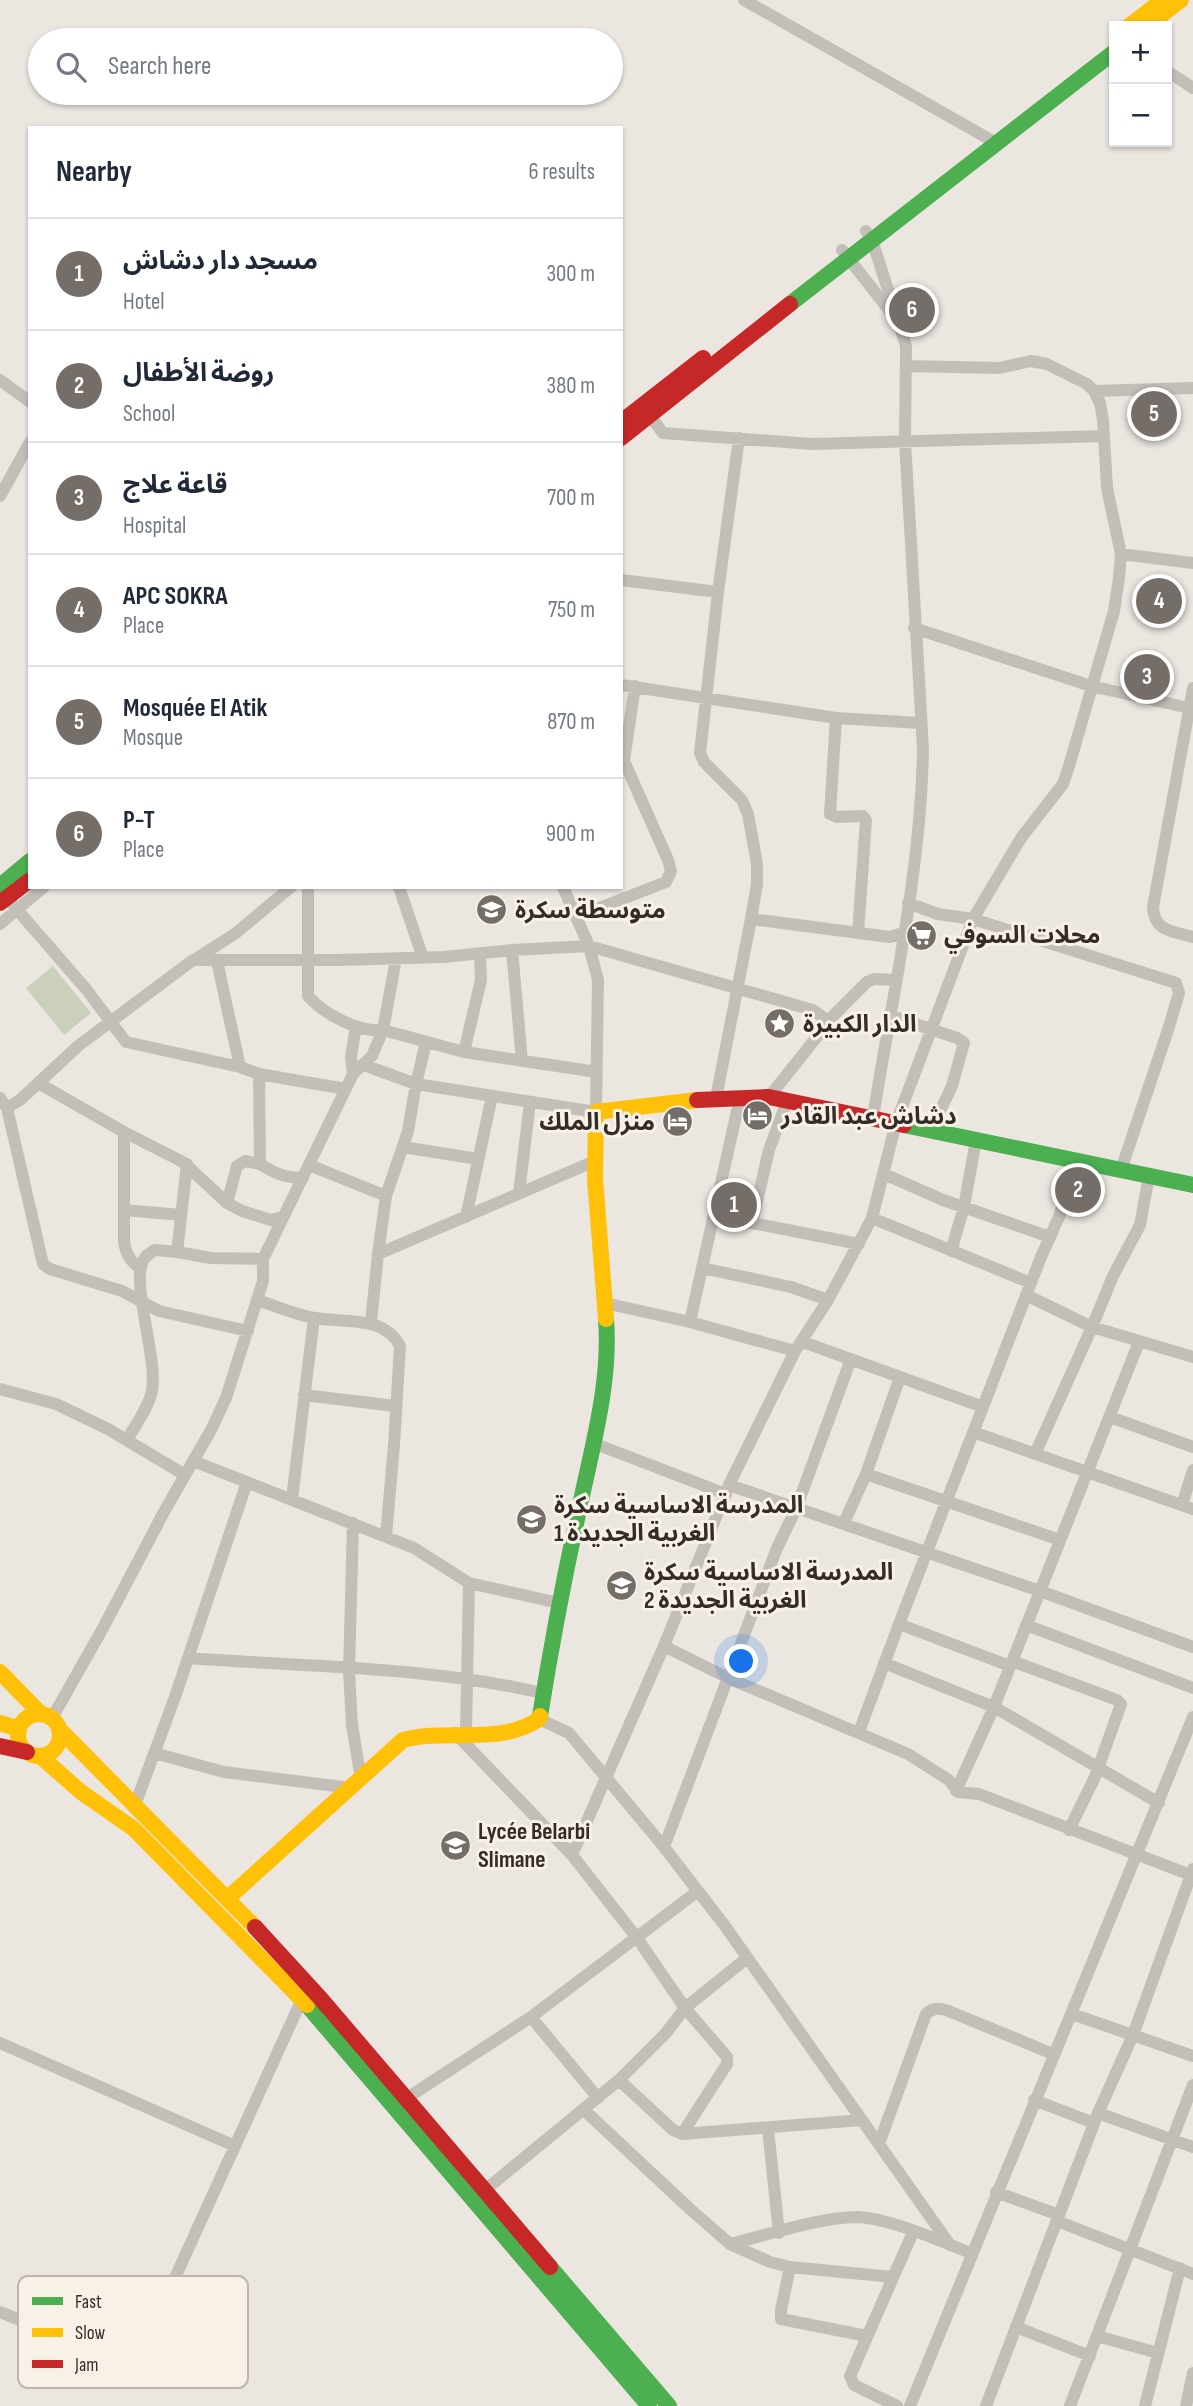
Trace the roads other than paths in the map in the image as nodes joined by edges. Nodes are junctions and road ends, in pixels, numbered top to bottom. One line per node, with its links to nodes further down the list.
1 (744, 0): 10 (street)
2 (1163, 0): 4 (street)
3 (1181, 0): 5 (street)
4 (1136, 21)
5 (1154, 21)
6 (1109, 42): 10 (street)
7 (1109, 56): 10 (street)
8 (1172, 74): 9 (street)
9 (1193, 88)
10 (992, 141): 11 (street)
11 (869, 235): 12 (street); 13 (street)
12 (845, 254): 13 (street); 19 (street); 20 (street)
13 (900, 323): 14 (street)
14 (906, 366): 17 (street); 24 (street)
15 (0, 380): 18 (street)
16 (1193, 388): 17 (street)
17 (1094, 391): 22 (street)
18 (28, 400)
19 (650, 416): 21 (street); 23 (street)
20 (623, 420)
21 (623, 436)
22 (1104, 436): 24 (street); 27 (street)
23 (739, 438): 24 (street); 30 (street)
24 (905, 441): 31 (street)
25 (28, 446): 26 (street)
26 (0, 496)
27 (1121, 554): 28 (street); 34 (street)
28 (1193, 563)
29 (623, 580): 30 (street)
30 (718, 592): 36 (street)
31 (914, 628): 34 (street); 39 (street)
32 (623, 685): 33 (street)
33 (635, 686): 36 (street); 40 (street)
34 (1091, 686): 37 (street); 52 (street)
35 (1193, 688): 37 (street)
36 (705, 697): 38 (street); 51 (street)
37 (1189, 708): 56 (street)
38 (836, 718): 39 (street); 54 (street)
39 (920, 723): 49 (street)
40 (623, 761): 50 (street)
41 (28, 864): 48 (street)
42 (28, 882): 48 (street)
43 (38, 889): 48 (street)
44 (289, 889): 63 (street)
45 (308, 889): 61 (street)
46 (400, 889): 60 (street)
47 (564, 889): 50 (street)
48 (6, 899): 53 (street); 68 (street)
49 (908, 903): 52 (street); 55 (street)
50 (576, 917): 57 (street)
51 (751, 919): 54 (street); 66 (street)
52 (973, 919): 72 (street); 104 (street)
53 (0, 924)
54 (858, 933): 55 (street)
55 (903, 933): 65 (street)
56 (1193, 937)
57 (589, 946): 58 (street); 66 (street); 78 (street)
58 (512, 950): 59 (street); 75 (street)
59 (480, 953): 60 (street); 74 (street)
60 (423, 958): 62 (street)
61 (306, 959): 62 (street); 64 (street); 70 (street)
62 (397, 959): 71 (street)
63 (193, 960): 64 (street); 68 (street)
64 (217, 961): 77 (street)
65 (895, 980): 67 (street); 69 (street)
66 (737, 989): 69 (street); 87 (street)
67 (889, 1015): 72 (street); 92 (street)
68 (111, 1021): 77 (street); 81 (street)
69 (828, 1021): 86 (street)
70 (356, 1026): 71 (street); 80 (street)
71 (383, 1030): 73 (street); 76 (street)
72 (931, 1030): 93 (street); 94 (street)
73 (426, 1042): 74 (street); 82 (street)
74 (464, 1052): 75 (street)
75 (522, 1061): 78 (street)
76 (364, 1065): 80 (street); 82 (street)
77 (240, 1067): 79 (street)
78 (597, 1072): 91 (street)
79 (259, 1074): 83 (street); 102 (street)
80 (354, 1074): 83 (street)
81 (38, 1083): 90 (street); 95 (street)
82 (416, 1084): 84 (street); 97 (street)
83 (346, 1089): 103 (street)
84 (492, 1096): 89 (street); 98 (street)
85 (748, 1096): 86 (street); 87 (street); 118 (street)
86 (769, 1097): 88 (street)
87 (716, 1098): 91 (street)
88 (788, 1101): 92 (street); 119 (street)
89 (530, 1102): 91 (street); 109 (street)
90 (3, 1103): 132 (street)
91 (596, 1112): 99 (street)
92 (873, 1118): 93 (street)
93 (896, 1123): 94 (street); 105 (street)
94 (930, 1130): 96 (street)
95 (124, 1132): 101 (street); 113 (street)
96 (976, 1140): 100 (street); 112 (street)
97 (402, 1147): 98 (street); 110 (street)
98 (478, 1159): 116 (street)
99 (595, 1161): 109 (street); 131 (street)
100 (1077, 1161): 104 (street); 120 (street)
101 (187, 1164): 111 (street); 114 (street)
102 (260, 1164): 107 (street); 111 (street)
103 (309, 1166): 107 (street); 110 (street)
104 (1121, 1170): 106 (street)
105 (884, 1174): 112 (street); 117 (street)
106 (1149, 1176): 108 (street); 136 (street)
107 (303, 1178): 115 (street)
108 (1193, 1185)
109 (519, 1193): 116 (street)
110 (386, 1196): 124 (street)
111 (227, 1203): 115 (street)
112 (964, 1207): 120 (street); 122 (street)
113 (124, 1210): 114 (street); 126 (street)
114 (181, 1215): 123 (street)
115 (283, 1217): 125 (street)
116 (466, 1217): 124 (street)
117 (872, 1218): 121 (street); 122 (street)
118 (714, 1221): 119 (street); 127 (street)
119 (752, 1223): 121 (street)
120 (1050, 1237): 128 (street)
121 (859, 1244): 130 (street)
122 (951, 1251): 128 (street)
123 (177, 1252): 125 (street); 126 (street)
124 (378, 1254): 134 (street)
125 (263, 1259): 129 (street)
126 (141, 1268): 132 (street)
127 (702, 1268): 130 (street); 135 (street)
128 (1029, 1289): 136 (street); 146 (street)
129 (257, 1300): 133 (street); 137 (street)
130 (828, 1300): 139 (street)
131 (605, 1303): 135 (street); 150 (street)
132 (143, 1304): 137 (street); 149 (street)
133 (314, 1318): 134 (street); 144 (street)
134 (371, 1322): 145 (street)
135 (690, 1322): 139 (street)
136 (1092, 1327): 138 (street); 152 (street)
137 (248, 1331): 153 (street)
138 (1139, 1342): 140 (street); 147 (street)
139 (799, 1346): 141 (street); 159 (street)
140 (1193, 1357)
141 (851, 1359): 142 (street); 163 (street)
142 (900, 1377): 146 (street); 156 (street)
143 (0, 1388): 149 (street)
144 (304, 1395): 145 (street); 160 (street)
145 (395, 1406): 166 (street)
146 (983, 1407): 148 (street)
147 (1110, 1418): 151 (street); 155 (street)
148 (973, 1432): 152 (street); 161 (street)
149 (127, 1440): 157 (street)
150 (593, 1443): 159 (street); 171 (street)
151 (1193, 1447)
152 (1035, 1454): 155 (street)
153 (193, 1461): 157 (street); 158 (street)
154 (1193, 1470): 162 (street)
155 (1087, 1472): 162 (street); 167 (street)
156 (866, 1474): 161 (street); 165 (street)
157 (185, 1475): 189 (street)
158 (247, 1482): 160 (street); 176 (street)
159 (727, 1490): 163 (street); 174 (street)
160 (292, 1499): 164 (street)
161 (946, 1500): 167 (street); 168 (street)
162 (1188, 1507)
163 (796, 1509): 165 (street); 182 (street)
164 (353, 1523): 166 (street); 179 (street)
165 (844, 1523): 168 (street)
166 (386, 1536): 169 (street)
167 (1060, 1539): 170 (street)
168 (927, 1552): 170 (street); 172 (street)
169 (469, 1583): 171 (street); 181 (street)
170 (1040, 1591): 173 (street); 175 (street)
171 (559, 1603): 184 (street)
172 (898, 1624): 177 (street); 178 (street)
173 (1026, 1625): 178 (street); 183 (street)
174 (664, 1646): 182 (street); 198 (street)
175 (1193, 1647)
176 (188, 1658): 179 (street); 195 (street)
177 (884, 1663): 185 (street); 193 (street)
178 (1011, 1664): 185 (street); 197 (street)
179 (349, 1667): 181 (street); 199 (street)
180 (0, 1672): 189 (street)
181 (467, 1678): 184 (street); 192 (street)
182 (728, 1678): 193 (street); 204 (street)
183 (1193, 1688)
184 (542, 1693): 188 (street)
185 (994, 1707): 197 (street); 200 (street)
186 (0, 1712): 191 (street)
187 (1193, 1717): 201 (street)
188 (539, 1719): 192 (street); 198 (street)
189 (51, 1720): 191 (street); 196 (street); 202 (street)
190 (0, 1723): 191 (street)
191 (20, 1727): 196 (street)
192 (460, 1732): 199 (street); 205 (street)
193 (859, 1732): 200 (street)
194 (0, 1746): 196 (street)
195 (154, 1753): 199 (street); 202 (street)
196 (33, 1754): 212 (street)
197 (1098, 1768): 201 (street); 203 (street)
198 (607, 1780): 204 (street); 205 (street)
199 (356, 1783): 209 (street)
200 (956, 1791): 203 (street)
201 (1159, 1803): 206 (street)
202 (135, 1805): 209 (street)
203 (1069, 1830): 206 (street)
204 (664, 1847): 208 (street)
205 (572, 1855): 210 (street)
206 (1137, 1855): 207 (street); 214 (street)
207 (1192, 1873): 216 (street)
208 (698, 1891): 210 (street); 211 (street)
209 (228, 1898): 222 (street)
210 (637, 1938): 213 (street); 215 (street)
211 (747, 1958): 213 (street); 227 (street)
212 (302, 1998): 232 (street); 256 (street)
213 (685, 2008): 220 (street); 229 (street)
214 (1072, 2014): 216 (street); 218 (street)
215 (531, 2017): 222 (street); 223 (street)
216 (1133, 2035): 219 (street); 226 (street)
217 (0, 2043): 232 (street)
218 (1053, 2054): 224 (street); 231 (street)
219 (1193, 2056)
220 (619, 2080): 223 (street); 229 (street)
221 (1193, 2085): 230 (street)
222 (407, 2098): 234 (street)
223 (598, 2098): 225 (street)
224 (1034, 2100): 226 (street); 235 (street)
225 (584, 2110): 234 (street); 239 (street)
226 (1096, 2118): 230 (street); 236 (street)
227 (862, 2120): 228 (street); 231 (street)
228 (768, 2129): 229 (street); 237 (street)
229 (682, 2134)
230 (1172, 2140): 233 (street); 241 (street)
231 (879, 2144): 240 (street)
232 (235, 2146): 246 (street)
233 (1193, 2147)
234 (485, 2190): 257 (street)
235 (996, 2192): 236 (street); 242 (street)
236 (1058, 2218): 241 (street); 250 (street)
237 (779, 2232): 238 (street); 239 (street)
238 (913, 2232): 240 (street); 247 (street)
239 (730, 2244): 243 (street)
240 (950, 2245): 242 (street)
241 (1130, 2249): 244 (street); 252 (street)
242 (971, 2253): 259 (street)
243 (790, 2267): 247 (street); 251 (street)
244 (1180, 2268): 245 (street); 253 (street)
245 (1193, 2274)
246 (176, 2276)
247 (893, 2277): 251 (street)
248 (0, 2312): 249 (street)
249 (18, 2319)
250 (1016, 2327): 254 (street); 260 (street)
251 (867, 2336): 258 (street)
252 (1097, 2336): 253 (street); 254 (street)
253 (1158, 2353): 262 (street)
254 (1090, 2356): 261 (street)
255 (1193, 2373): 263 (street)
256 (649, 2406)
257 (669, 2406)
258 (897, 2406)
259 (910, 2406)
260 (986, 2406)
261 (1070, 2406)
262 (1145, 2406)
263 (1186, 2406)

